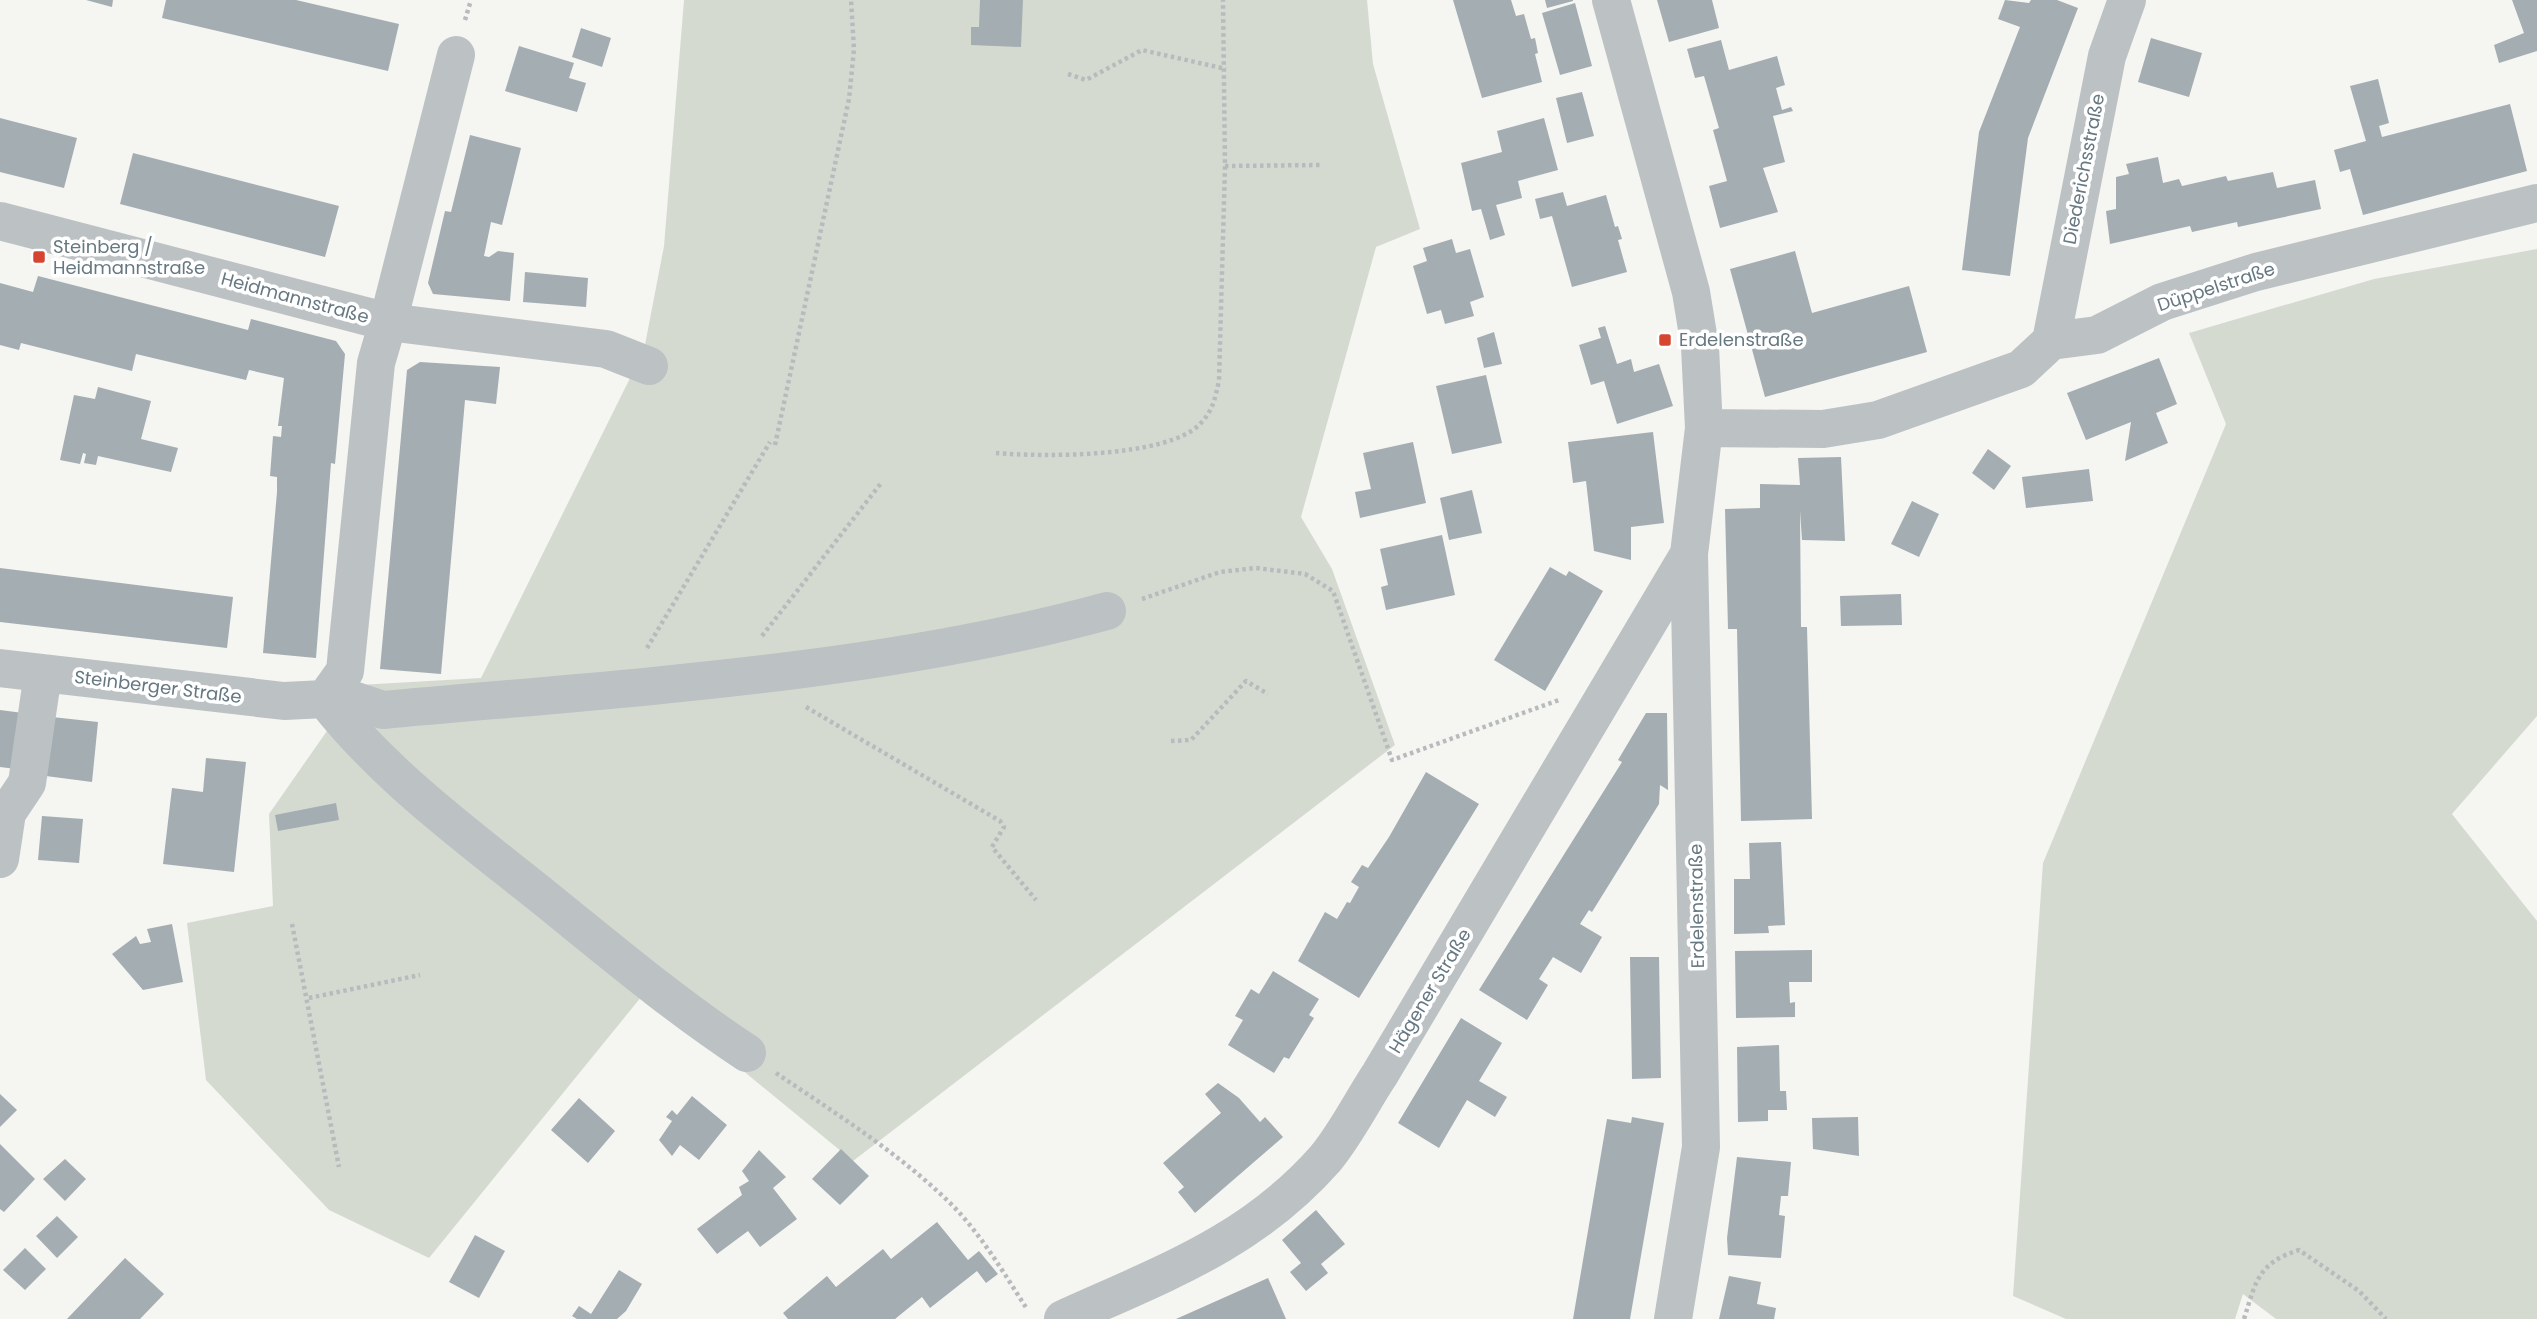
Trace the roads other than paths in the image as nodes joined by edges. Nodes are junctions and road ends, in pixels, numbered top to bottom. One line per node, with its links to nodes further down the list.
1 (1611, 0): 9 (street, Erdelenstraße)
2 (2127, 0): 7 (street, Diederichsstraße)
3 (456, 55): 6 (street, Heidmannstraße)
4 (2537, 203): 7 (street, Düppelstraße)
5 (0, 221): 6 (street, Heidmannstraße)
6 (388, 322): 8 (street); 14 (street, Heidmannstraße)
7 (2051, 341): 9 (street)
8 (649, 366)
9 (1704, 428): 10 (street, Erdelenstraße)
10 (1689, 555): 17 (street, Hägener Straße); 18 (street, Erdelenstraße)
11 (1107, 611): 14 (street, Steinberger Straße)
12 (0, 668): 13 (street, Steinberger Straße)
13 (43, 673): 14 (street, Steinberger Straße); 15 (street)
14 (325, 697): 16 (street)
15 (0, 859)
16 (747, 1053)
17 (1063, 1319)
18 (1673, 1319)

